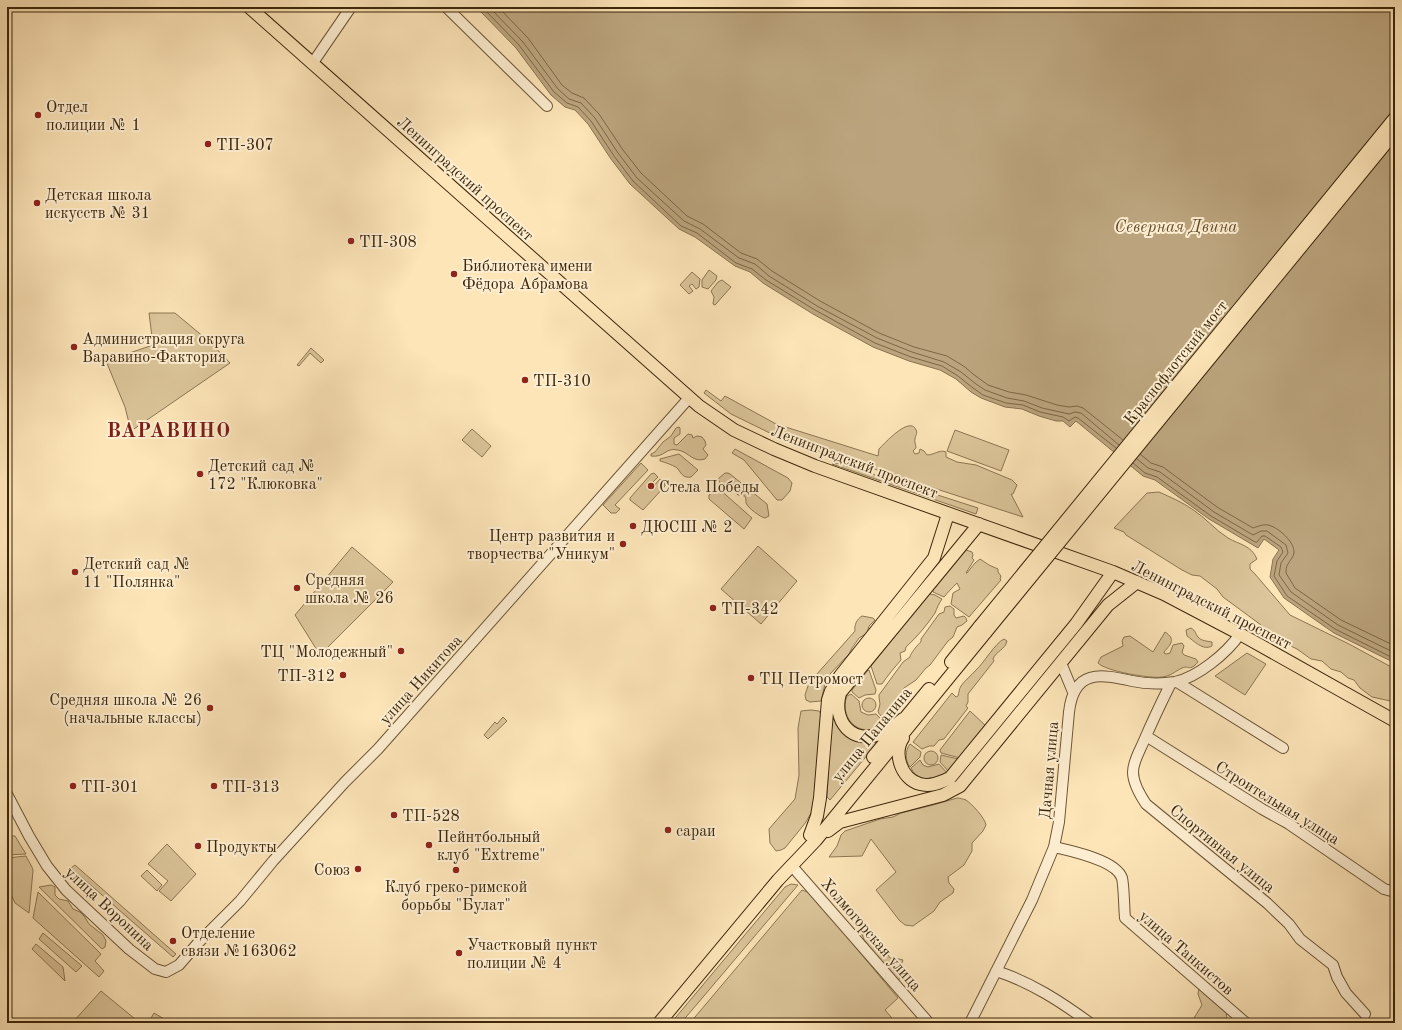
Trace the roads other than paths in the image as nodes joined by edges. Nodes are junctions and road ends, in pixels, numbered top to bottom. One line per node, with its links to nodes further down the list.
1 (249, 7): 4 (main road, Ленинградский проспект)
2 (351, 7): 4 (street)
3 (446, 7): 5 (street)
4 (312, 64): 8 (main road, Ленинградский проспект)
5 (547, 106)
6 (1395, 118): 13 (main road, Краснофлотский мост, bridge)
7 (1395, 132): 13 (main road, Краснофлотский мост, bridge)
8 (689, 398): 9 (main road, Ленинградский проспект); 28 (street, улица Никитова)
9 (948, 514): 10 (main road, Ленинградский проспект); 23 (main road)
10 (979, 524): 11 (main road, Ленинградский проспект); 19 (main road)
11 (1113, 572): 12 (main road, Ленинградский проспект); 19 (main road)
12 (1137, 582): 14 (main road, Ленинградский проспект); 15 (main road)
13 (983, 629): 19 (main road, улица Папанина)
14 (1240, 634): 16 (street); 18 (main road, Ленинградский проспект)
15 (1061, 663): 17 (street); 23 (main road)
16 (1174, 682): 17 (street); 20 (street, Спортивная улица); 21 (street)
17 (1073, 692): 24 (street, Дачная улица)
18 (1395, 721)
19 (907, 722): 23 (main road, улица Папанина)
20 (1146, 736): 26 (street, Строительная улица); 29 (street, Спортивная улица)
21 (1283, 748)
22 (7, 794): 28 (street, улица Воронина)
23 (813, 837): 25 (main road, улица Папанина)
24 (1054, 847): 27 (street, Дачная улица); 34 (street, улица Танкистов)
25 (791, 865): 30 (main road, улица Папанина); 31 (street, Холмогорская улица)
26 (1395, 892)
27 (996, 971): 32 (street, Дачная улица); 33 (street)
28 (166, 972)
29 (1365, 1014)
30 (659, 1023)
31 (929, 1023)
32 (970, 1023)
33 (1090, 1023)
34 (1246, 1023)

